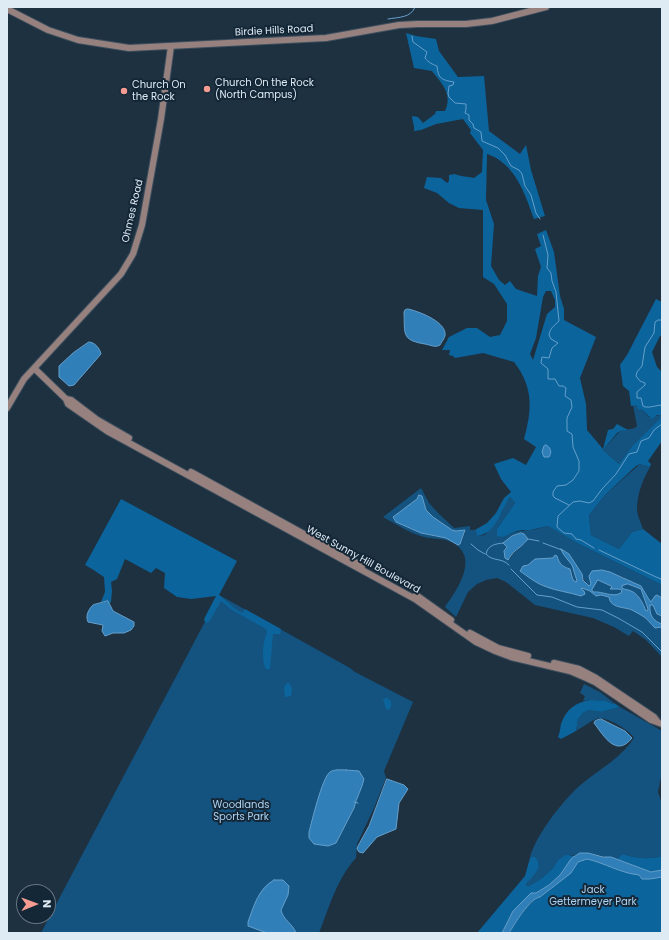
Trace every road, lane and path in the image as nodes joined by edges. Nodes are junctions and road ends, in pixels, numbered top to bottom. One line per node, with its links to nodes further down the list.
1 (546, 7): 3 (main road, Birdie Hills Road)
2 (7, 9): 3 (main road, Birdie Hills Road)
3 (171, 46): 4 (main road, Ohmes Road)
4 (34, 368): 5 (main road, Ohmes Road); 6 (main road, West Sunny Hill Boulevard)
5 (7, 408)
6 (659, 723)

